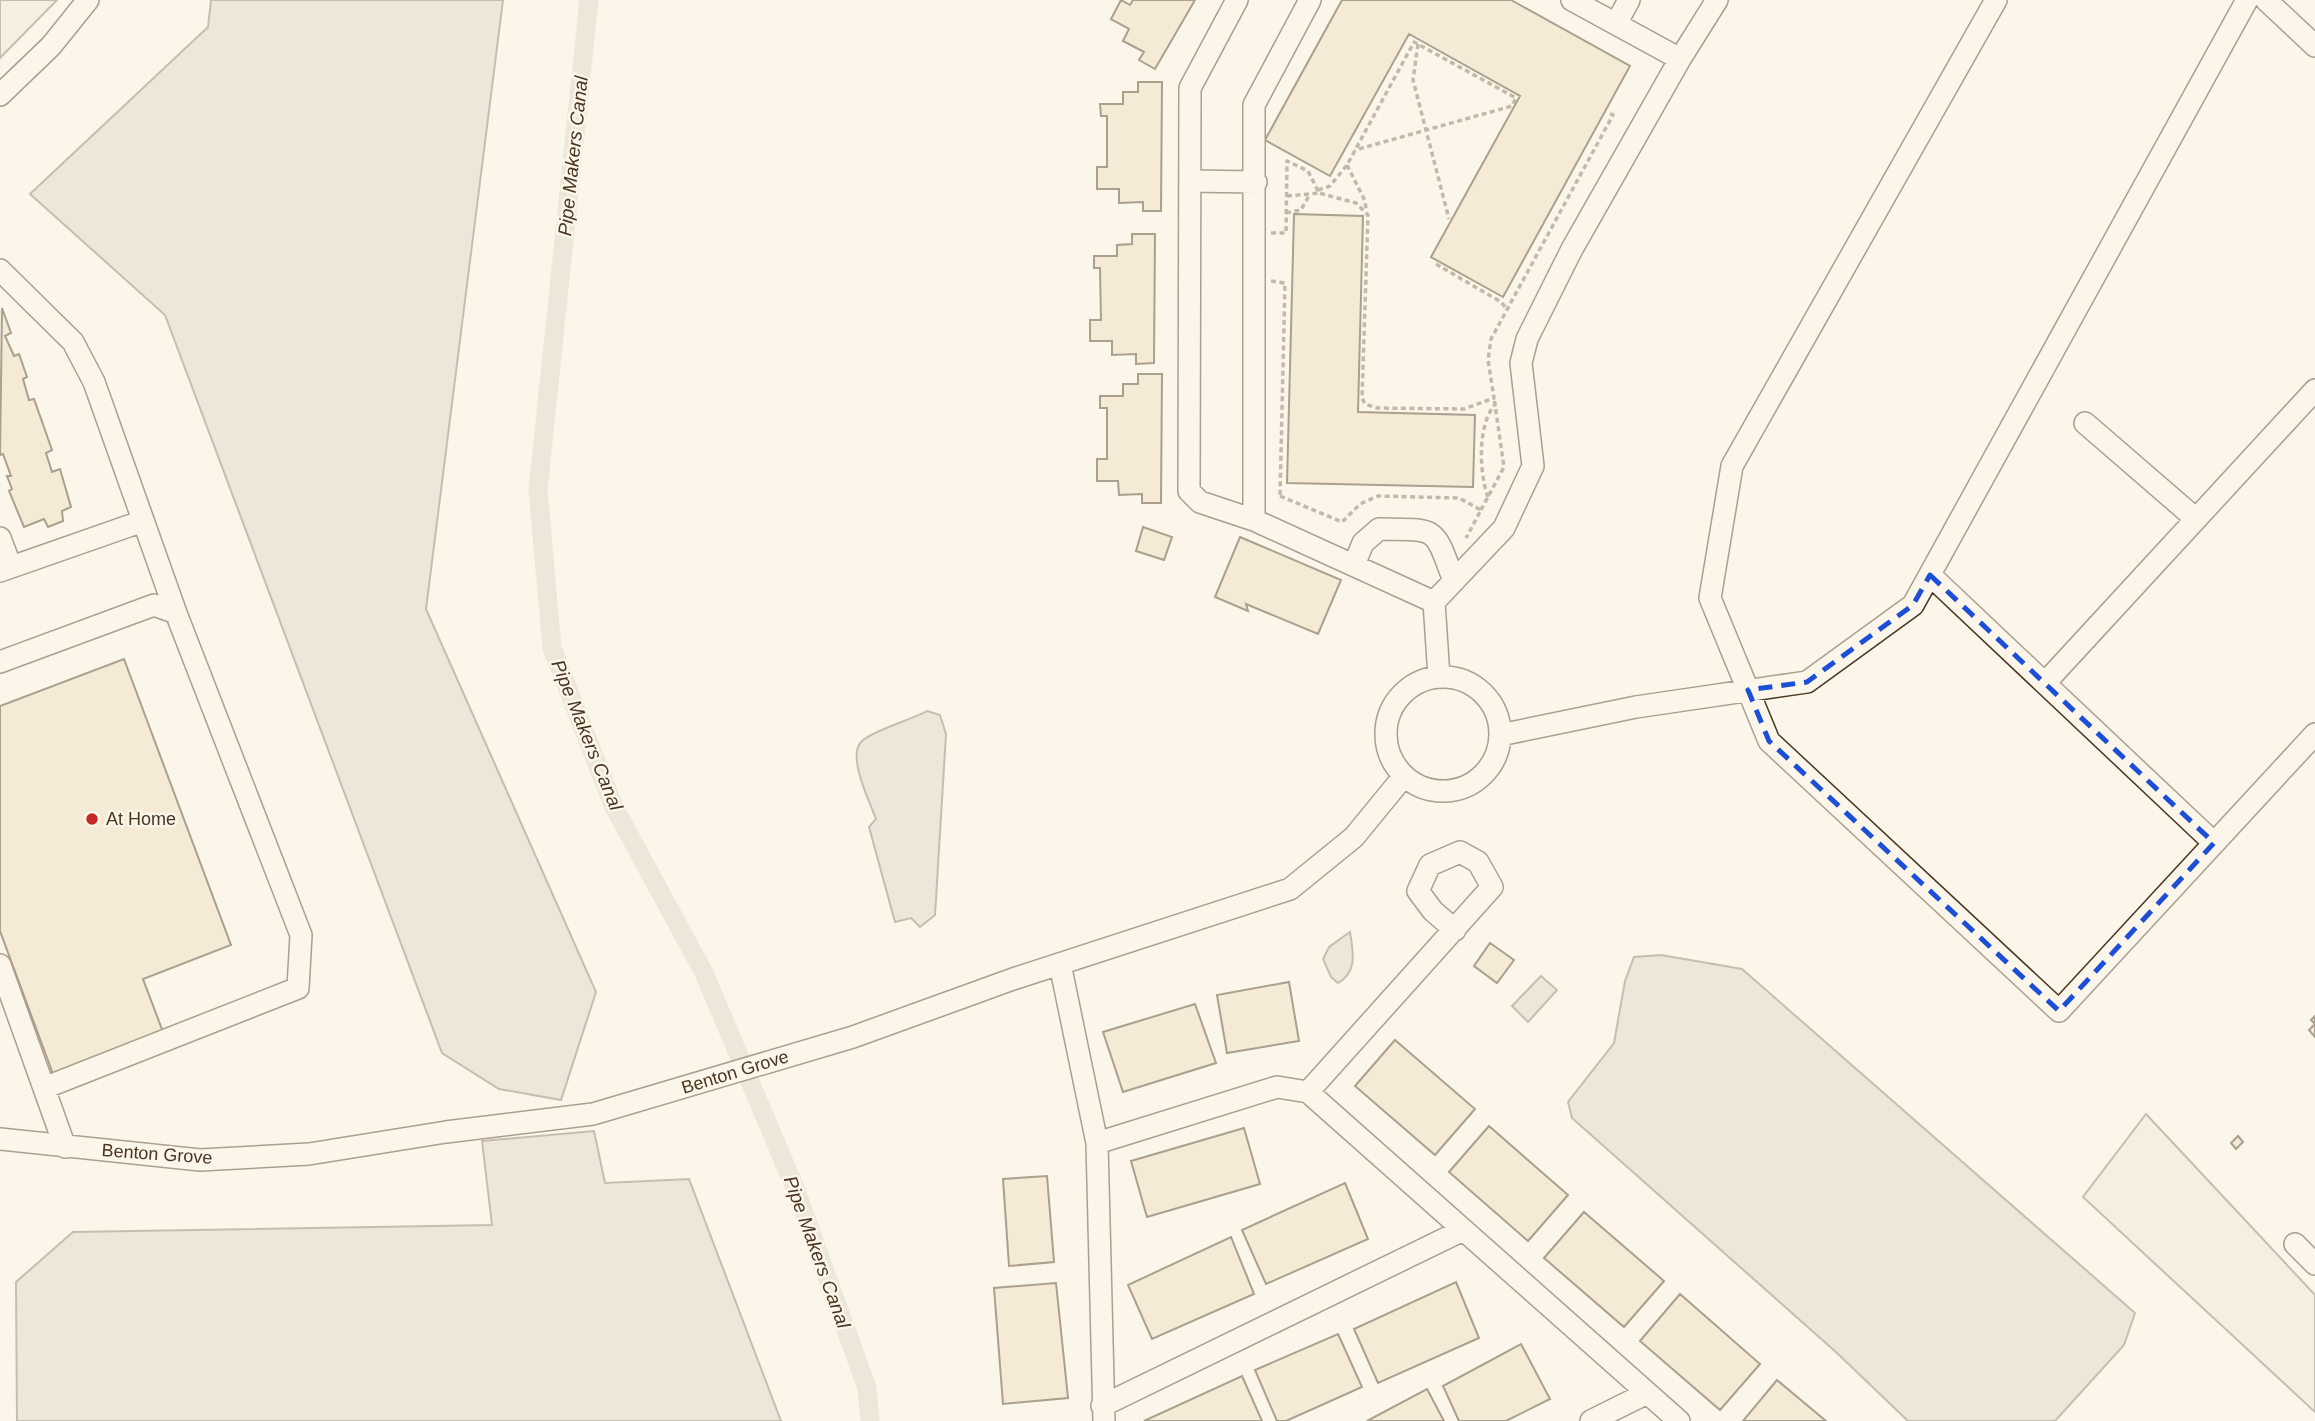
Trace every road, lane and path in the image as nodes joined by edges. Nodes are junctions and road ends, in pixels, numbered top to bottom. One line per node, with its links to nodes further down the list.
1 (88, 0): 14 (street)
2 (1237, 0): 19 (street)
3 (1310, 0): 20 (street)
4 (1573, 0): 10 (street)
5 (1629, 0): 10 (street)
6 (1717, 0): 13 (street)
7 (1996, 0): 50 (street)
8 (2246, 0): 43 (street)
9 (2266, 0): 12 (street)
10 (1616, 24): 13 (street)
11 (1418, 44): 16 (path); 16 (path); 17 (path)
12 (2315, 46)
13 (1679, 59): 44 (street)
14 (0, 95)
15 (1607, 112): 31 (path)
16 (1429, 130): 17 (path); 26 (path)
17 (1356, 150): 18 (path)
18 (1347, 165): 21 (path); 24 (path)
19 (1189, 181): 20 (street); 37 (street)
20 (1256, 182): 27 (street)
21 (1319, 192): 22 (path); 23 (path); 24 (path)
22 (1310, 194): 23 (path); 25 (path)
23 (1286, 197): 25 (path)
24 (1366, 212): 33 (path)
25 (1286, 213): 27 (path)
26 (1449, 219)
27 (1255, 233): 30 (street)
28 (1436, 264): 31 (path)
29 (0, 270): 39 (street)
30 (1255, 280): 37 (street); 37 (path)
31 (1506, 308): 33 (path)
32 (2315, 390): 38 (street)
33 (1495, 401): 35 (path); 35 (path)
34 (2085, 423): 38 (street)
35 (1488, 497): 36 (path)
36 (1481, 510)
37 (1254, 513): 41 (street)
38 (2196, 519): 49 (street)
39 (143, 521): 42 (street); 46 (street)
40 (0, 538): 42 (street)
41 (1354, 565): 44 (street); 45 (street)
42 (5, 569)
43 (1930, 575): 49 (street); 50 (street)
44 (1454, 581): 45 (street)
45 (1434, 602): 48 (street)
46 (176, 613): 47 (street); 58 (street)
47 (0, 662)
48 (1439, 677): 52 (street); 53 (street)
49 (2045, 684): 54 (street)
50 (1748, 690): 52 (street); 54 (street)
51 (2315, 734): 54 (street)
52 (1500, 735): 53 (street)
53 (1404, 776): 56 (street, Benton Grove)
54 (2214, 843)
55 (1455, 930): 59 (street)
56 (1060, 964): 61 (street); 62 (street, Benton Grove)
57 (0, 965): 58 (street)
58 (44, 1088): 62 (street)
59 (1308, 1091): 61 (street); 63 (street)
60 (0, 1139): 62 (street, Benton Grove)
61 (1097, 1143): 67 (street)
62 (65, 1147)
63 (1463, 1230): 66 (street); 67 (street)
64 (2295, 1244): 65 (street)
65 (2315, 1264)
66 (1647, 1393): 68 (street); 69 (street)
67 (1103, 1413)
68 (1591, 1421)
69 (1679, 1421)

